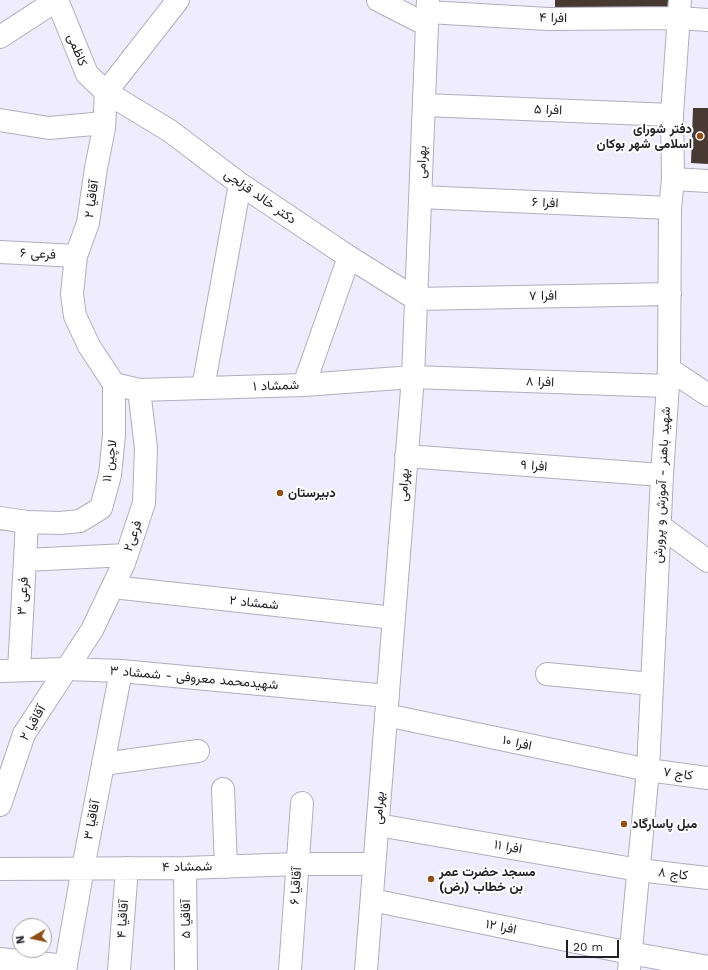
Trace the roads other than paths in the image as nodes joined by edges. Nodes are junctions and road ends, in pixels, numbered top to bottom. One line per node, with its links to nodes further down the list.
1 (57, 0): 8 (street); 9 (street, کاظمی)
2 (178, 0): 9 (street)
3 (378, 0): 6 (street)
4 (548, 9): 5 (street, افرا ۴); 6 (street, افرا ۴)
5 (680, 9): 7 (street, افرا ۴); 11 (street, شهید باهنر - آموزش و پرورش)
6 (428, 12): 10 (street, بهرامی)
7 (708, 20)
8 (0, 37)
9 (106, 92): 13 (street, آقاقیا ۲); 16 (street, دکتر خالد قزلجی)
10 (424, 105): 11 (street, افرا ۵); 17 (street, بهرامی)
11 (672, 115): 14 (street, شهید باهنر - آموزش و پرورش)
12 (0, 120): 13 (street)
13 (104, 123): 20 (street, آقاقیا ۲)
14 (673, 179): 15 (street); 18 (street, شهید باهنر - آموزش و پرورش)
15 (708, 181)
16 (240, 184): 21 (street, دکتر خالد قزلجی); 28 (street)
17 (420, 197): 18 (street, افرا ۶); 23 (street, بهرامی)
18 (670, 208): 22 (street, شهید باهنر - آموزش و پرورش)
19 (0, 252): 20 (street, فرعی ۶)
20 (76, 256): 26 (street, آقاقیا ۲)
21 (350, 258): 23 (street, دکتر خالد قزلجی); 27 (street)
22 (670, 294): 23 (street, افرا ۷); 25 (street, شهید باهنر - آموزش و پرورش)
23 (416, 299): 24 (street, بهرامی)
24 (413, 377): 25 (street, افرا ۸); 27 (street, شمشاد ۱); 31 (street, بهرامی)
25 (668, 378): 30 (street); 32 (street, شهید باهنر - آموزش و پرورش)
26 (114, 384): 29 (street); 34 (street, لاچین ۱۱)
27 (304, 385): 28 (street, شمشاد ۱)
28 (203, 388): 29 (street, شمشاد ۱)
29 (139, 390): 36 (street, فرعی۲)
30 (708, 395)
31 (406, 456): 32 (street, افرا ۹); 40 (street, بهرامی)
32 (662, 475): 35 (street, شهید باهنر - آموزش و پرورش)
33 (0, 518): 34 (street, لاچین ۱۱)
34 (27, 522): 37 (street, فرعی ۳)
35 (660, 526): 38 (street); 45 (street, شهید باهنر - آموزش و پرورش)
36 (127, 555): 37 (street); 39 (street, فرعی۲)
37 (25, 560): 42 (street, فرعی ۳)
38 (708, 561)
39 (113, 587): 40 (street, شمشاد ۲); 41 (street, فرعی۲)
40 (394, 618): 46 (street, بهرامی)
41 (67, 669): 42 (street, شهیدمحمد معروفی - شمشاد ۳); 43 (street, شهیدمحمد معروفی - شمشاد ۳); 53 (street, آقاقیا ۲)
42 (5, 670)
43 (121, 671): 46 (street, شهیدمحمد معروفی - شمشاد ۳); 48 (street, آقاقیا ۳)
44 (547, 674): 45 (street)
45 (652, 684): 49 (street, شهید باهنر - آموزش و پرورش)
46 (387, 706): 49 (street, افرا ۱۰); 54 (street, بهرامی)
47 (198, 751): 48 (street)
48 (103, 764): 58 (street, آقاقیا ۳)
49 (648, 770): 50 (street, کاج ۷); 62 (street, شهید باهنر - آموزش و پرورش)
50 (708, 778)
51 (223, 789): 57 (street)
52 (302, 803): 55 (street, آقاقیا ۶)
53 (0, 805)
54 (378, 825): 56 (street, بهرامی); 62 (street, افرا ۱۱)
55 (298, 864): 56 (street, شمشاد ۴); 57 (street, شمشاد ۴); 71 (street, آقاقیا ۶)
56 (374, 864): 64 (street, بهرامی)
57 (226, 867): 60 (street, شمشاد ۴)
58 (83, 868): 59 (street, شمشاد ۴); 61 (street, شمشاد ۴); 68 (street, آقاقیا ۳)
59 (127, 868): 60 (street, شمشاد ۴); 69 (street, آقاقیا ۴)
60 (185, 868): 70 (street, آقاقیا ۵)
61 (0, 869)
62 (639, 870): 63 (street, کاج ۸); 66 (street, شهید باهنر - آموزش و پرورش)
63 (708, 878)
64 (372, 900): 66 (street, افرا ۱۲); 72 (street, بهرامی)
65 (0, 959): 68 (street)
66 (629, 961): 67 (street, افرا ۱۲)
67 (708, 967)
68 (66, 968)
69 (120, 970)
70 (186, 970)
71 (290, 970)
72 (366, 970)

